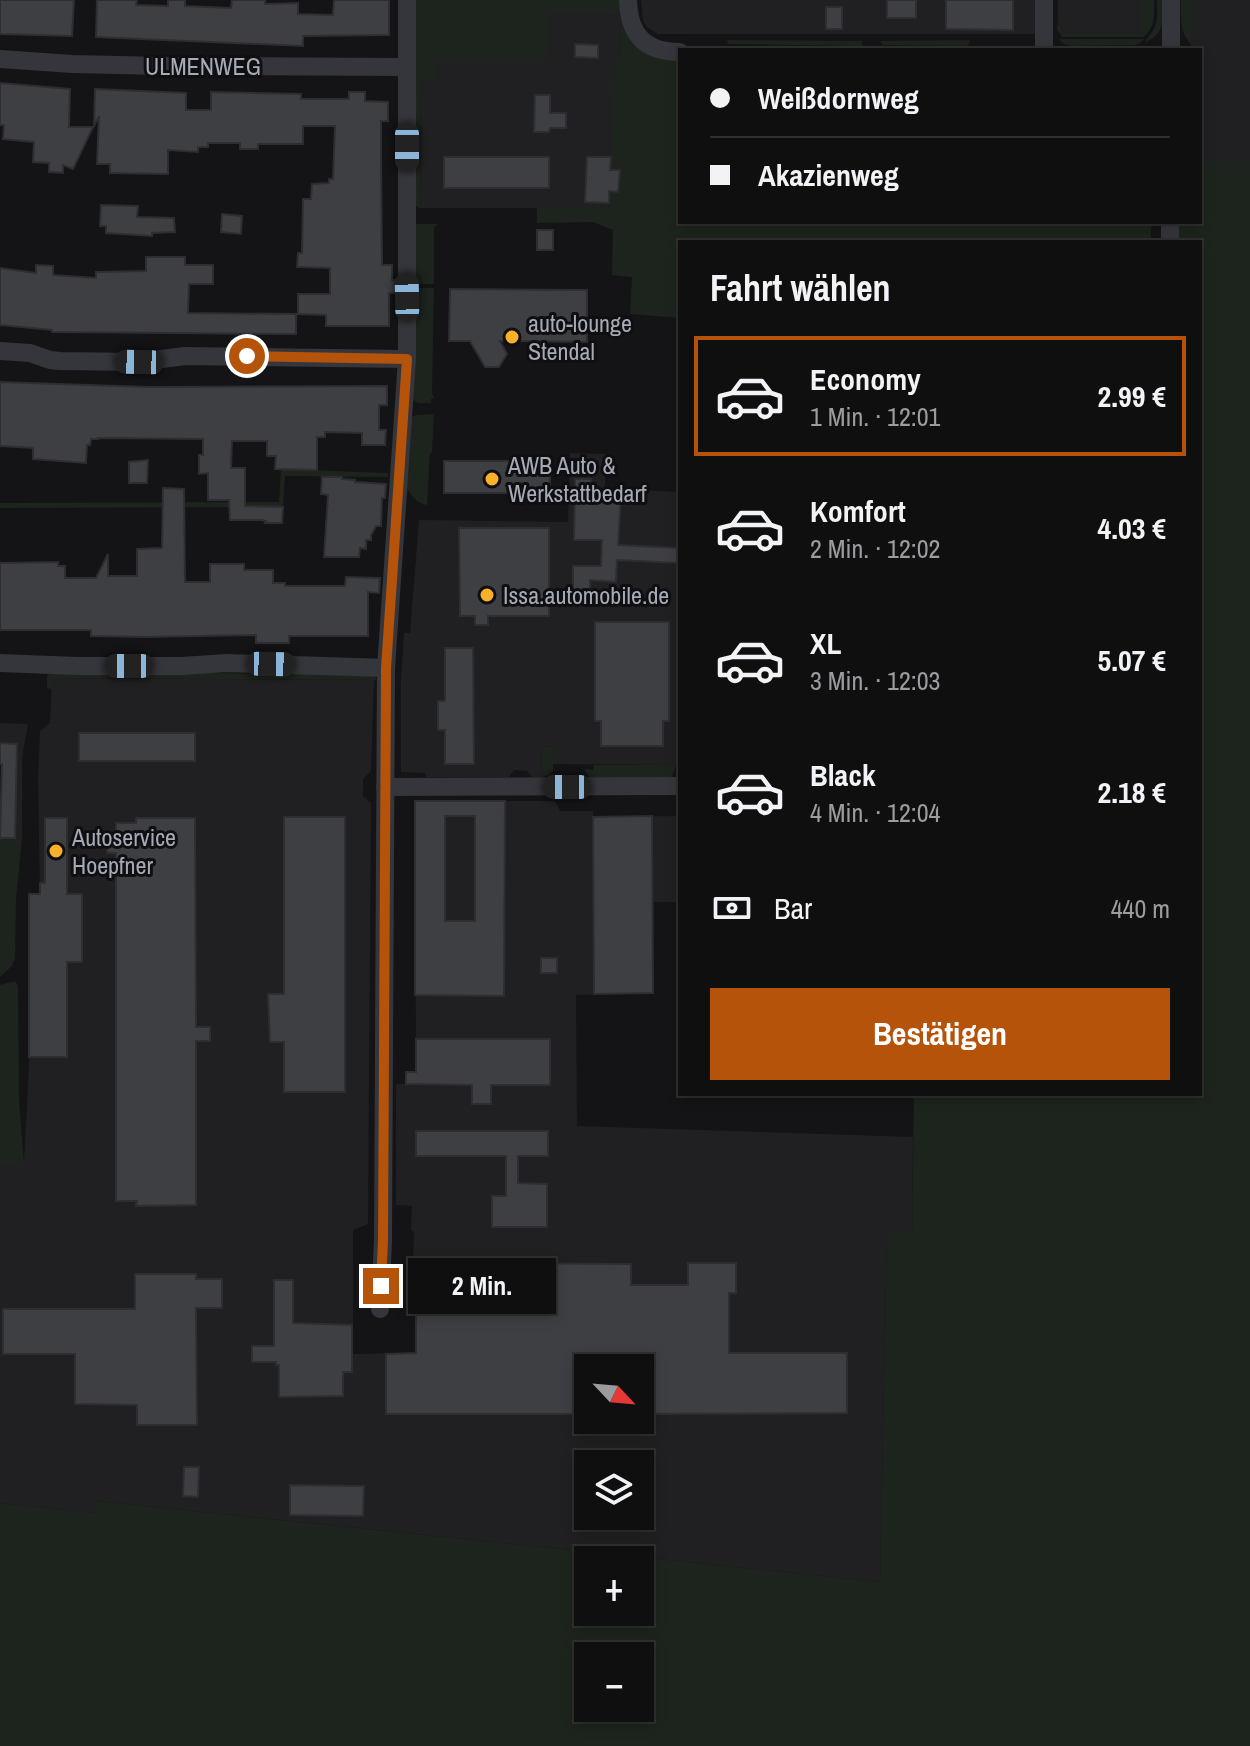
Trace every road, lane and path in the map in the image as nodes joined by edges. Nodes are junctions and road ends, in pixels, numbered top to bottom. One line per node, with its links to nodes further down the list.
1 (407, 0): 9 (street)
2 (628, 0): 7 (street)
3 (1044, 0): 5 (street)
4 (1171, 0): 6 (street)
5 (1044, 48)
6 (1171, 48)
7 (678, 52)
8 (0, 59): 9 (street, ULMENWEG)
9 (407, 67): 11 (street)
10 (0, 351): 11 (street)
11 (407, 359): 13 (street)
12 (0, 663): 13 (street)
13 (386, 668): 15 (street)
14 (678, 786): 15 (street)
15 (385, 787): 16 (street)
16 (380, 1309)

